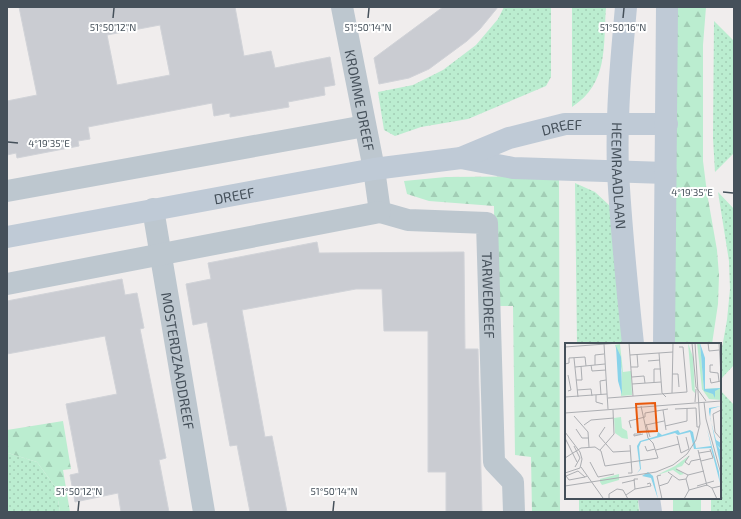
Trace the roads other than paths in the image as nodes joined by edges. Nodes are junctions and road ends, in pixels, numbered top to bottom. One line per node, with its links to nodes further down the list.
1 (342, 7): 6 (street, KROMME DREEF)
2 (626, 7): 4 (street, HEEMRAADLAAN)
3 (667, 7): 5 (street)
4 (618, 124): 5 (street, DREEF); 7 (street, DREEF); 9 (street, HEEMRAADLAAN)
5 (667, 124): 10 (street)
6 (365, 126): 8 (street, KROMME DREEF); 11 (street)
7 (461, 158): 8 (street, DREEF); 9 (street, DREEF)
8 (374, 169): 12 (street, DREEF); 13 (street)
9 (618, 171): 10 (street, DREEF); 17 (street, HEEMRAADLAAN)
10 (666, 173): 18 (street)
11 (7, 191)
12 (153, 209): 14 (street, DREEF); 15 (street, MOSTERDZAADDREEF)
13 (380, 212): 15 (street); 22 (street, TARWEDREEF)
14 (7, 237)
15 (160, 255): 16 (street); 21 (street, MOSTERDZAADDREEF)
16 (7, 284)
17 (632, 343)
18 (664, 343)
19 (649, 499): 23 (street)
20 (662, 499): 24 (street)
21 (204, 512)
22 (514, 512)
23 (650, 512)
24 (661, 512)

